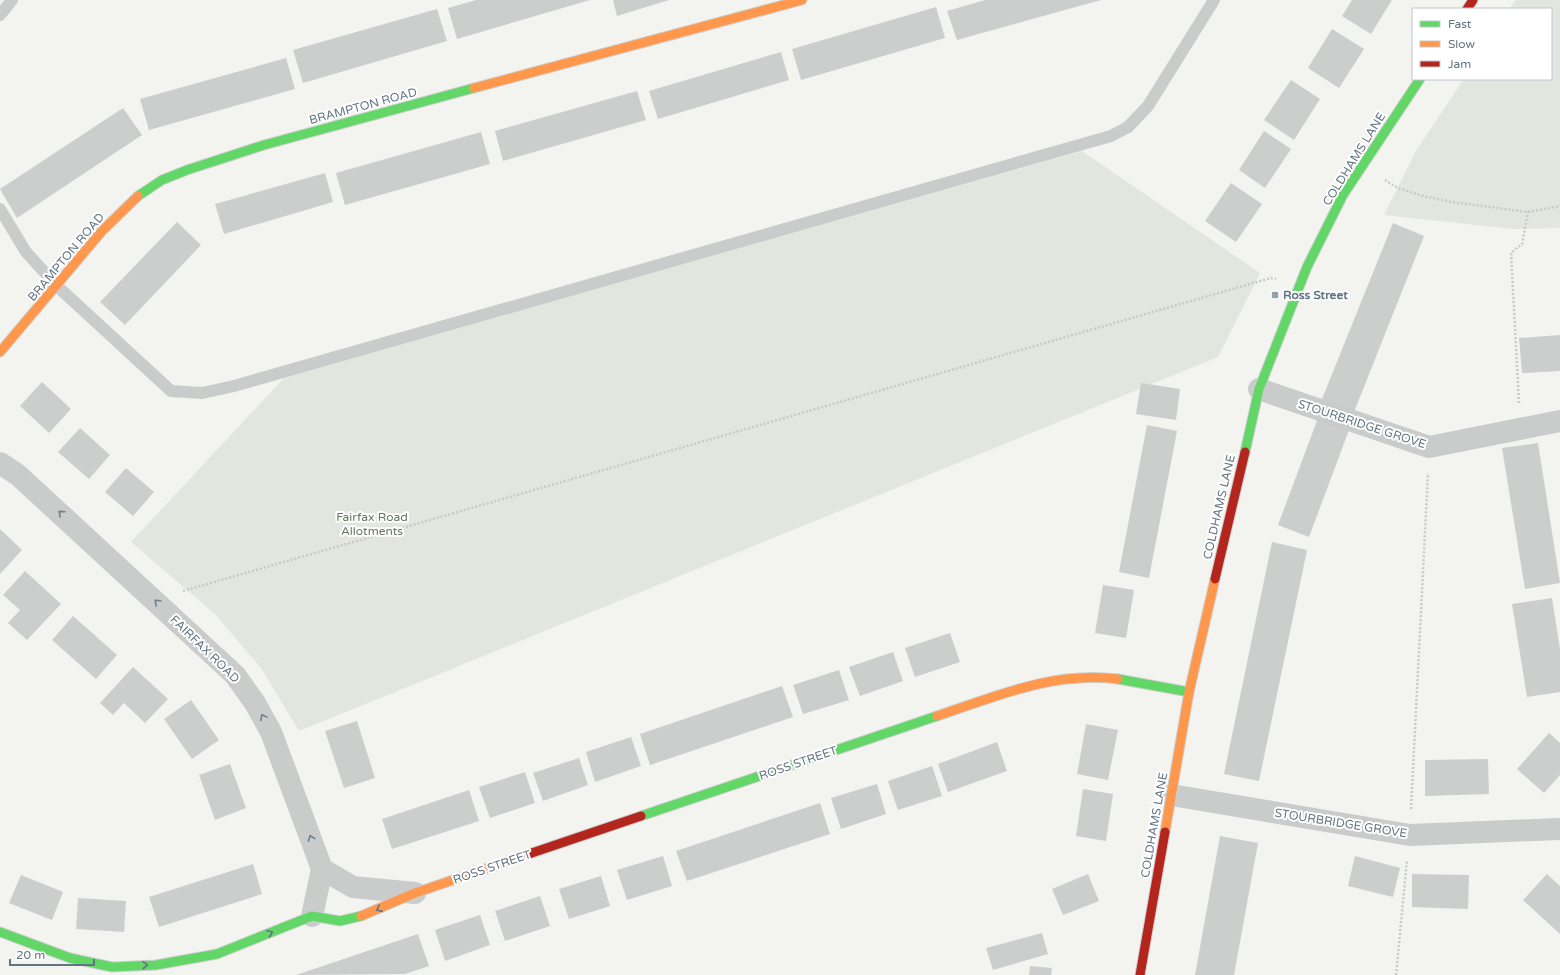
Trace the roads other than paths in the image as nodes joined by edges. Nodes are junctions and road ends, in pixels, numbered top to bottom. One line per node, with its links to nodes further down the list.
1 (12, 0): 4 (lane)
2 (802, 0): 7 (street, BRAMPTON ROAD)
3 (1214, 0): 7 (lane)
4 (0, 15)
5 (1419, 80): 9 (street, COLDHAMS LANE)
6 (0, 209): 7 (lane)
7 (57, 286): 8 (street, BRAMPTON ROAD)
8 (0, 352)
9 (1258, 389): 10 (street, STOURBRIDGE GROVE); 12 (street, COLDHAMS LANE)
10 (1560, 421)
11 (0, 464): 15 (street, FAIRFAX ROAD, one-way to 11)
12 (1189, 692): 13 (street, COLDHAMS LANE); 16 (street, ROSS STREET)
13 (1172, 795): 14 (street, STOURBRIDGE GROVE); 19 (street, COLDHAMS LANE)
14 (1560, 829)
15 (322, 869): 16 (street, ROSS STREET); 17 (street)
16 (414, 893): 17 (street, ROSS STREET, one-way to 17)
17 (312, 916): 18 (street, one-way to 17)
18 (0, 932)
19 (1140, 975)

